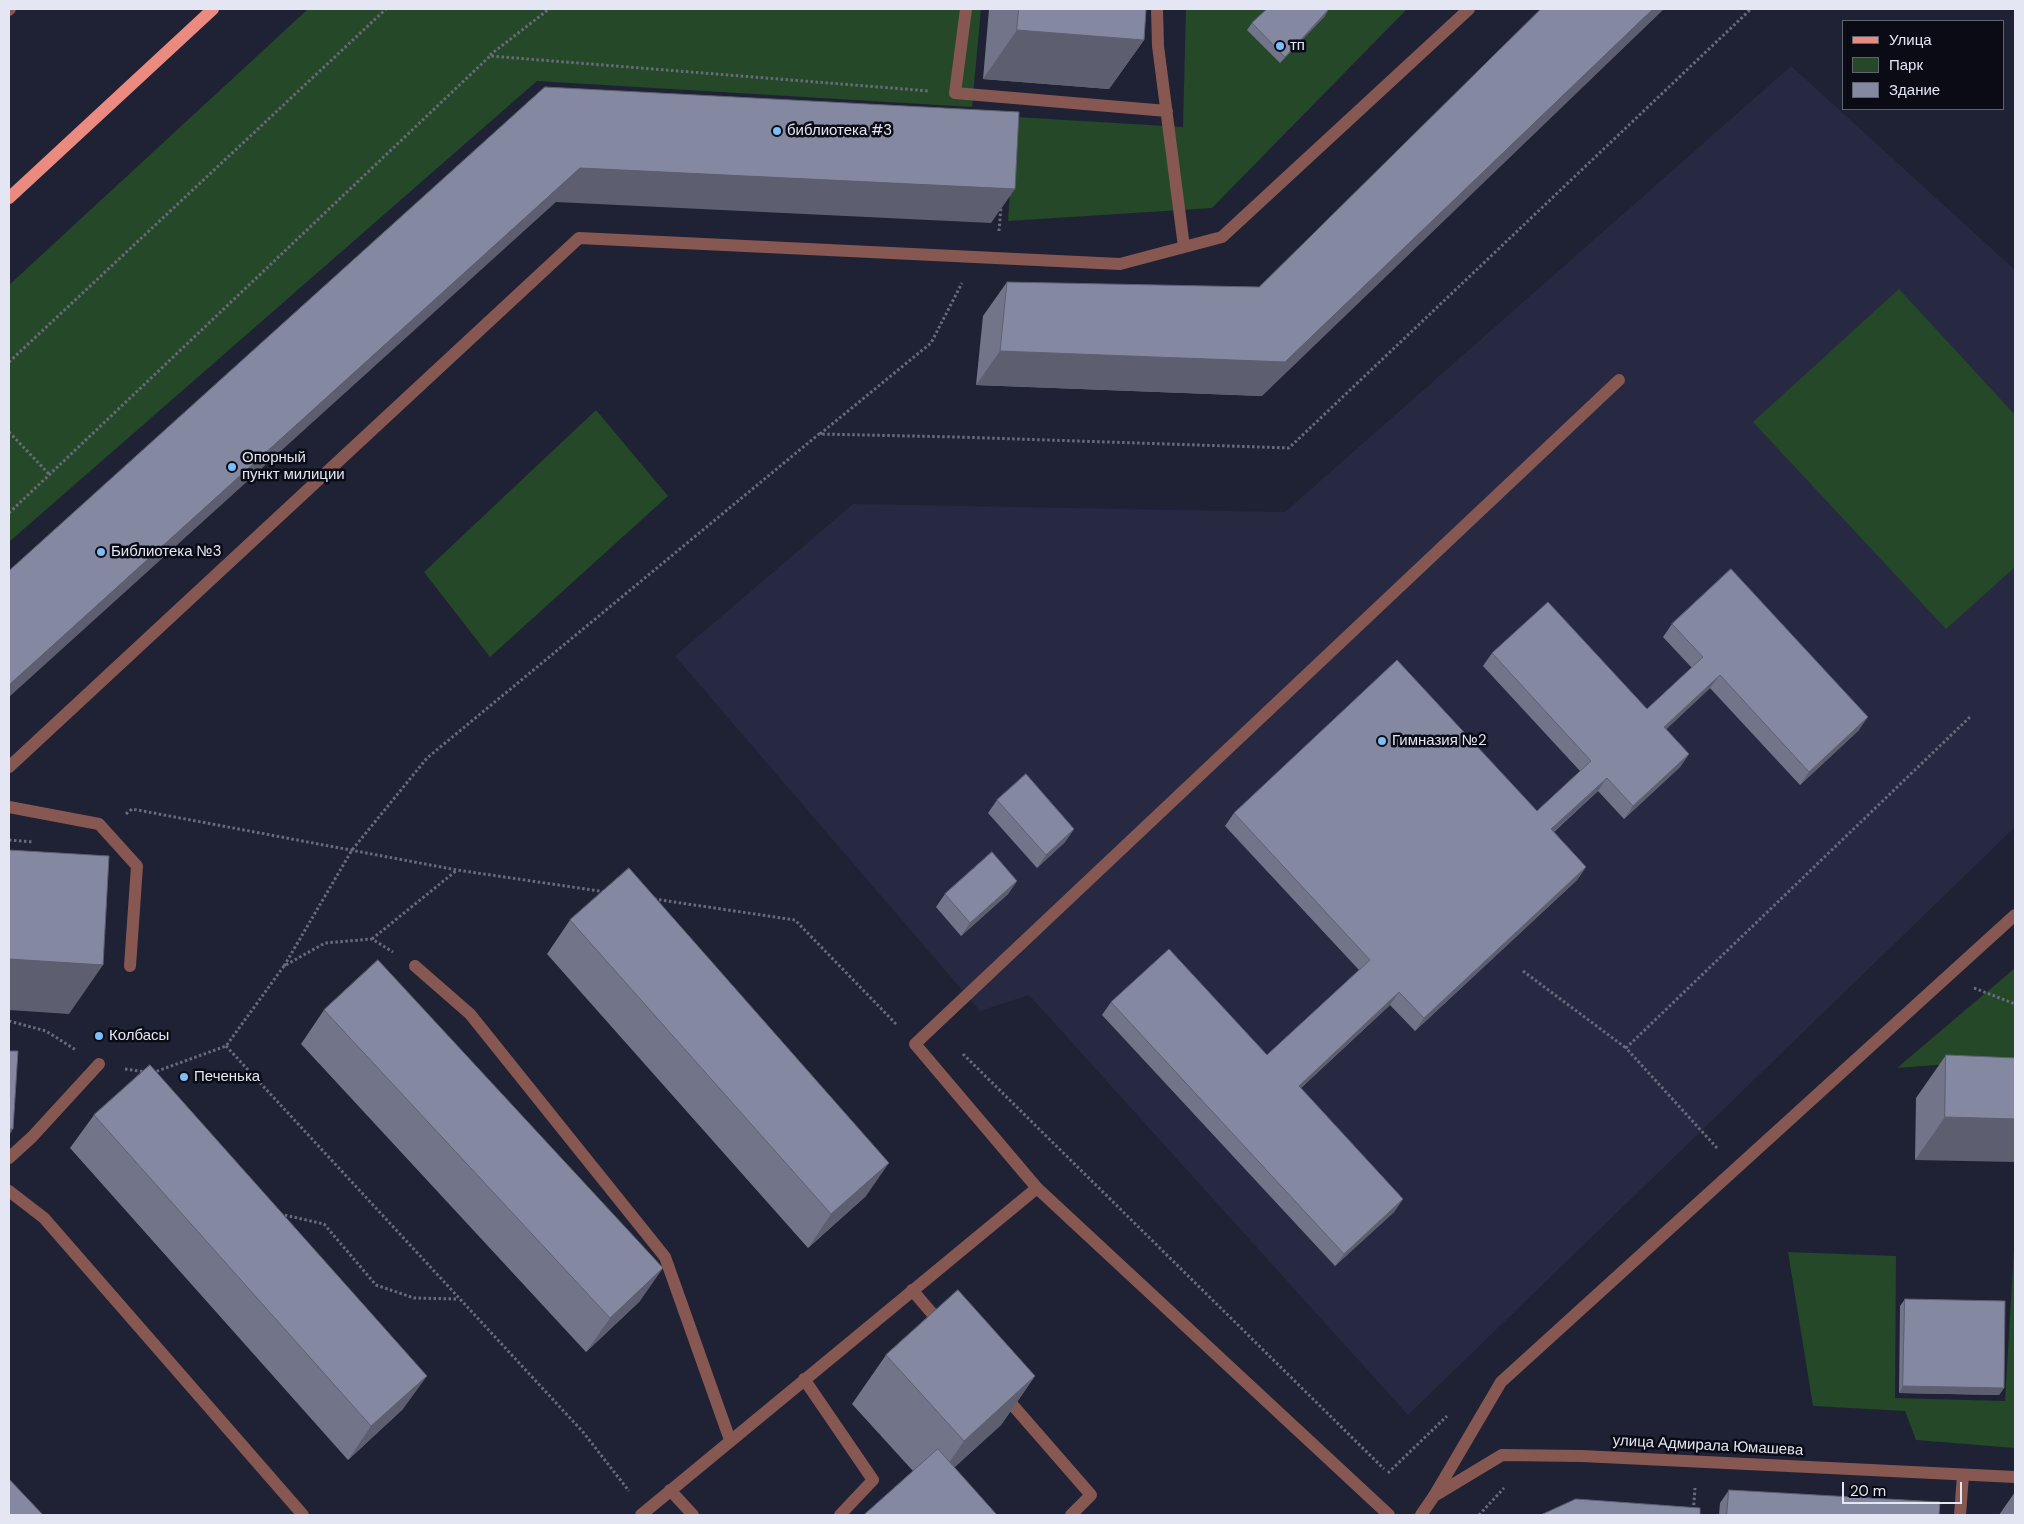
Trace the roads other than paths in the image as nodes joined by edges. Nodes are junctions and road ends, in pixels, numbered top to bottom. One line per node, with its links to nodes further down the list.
1 (213, 9): 6 (main road)
2 (966, 9): 5 (street)
3 (1157, 9): 5 (street)
4 (1469, 9): 7 (street)
5 (1167, 111): 7 (street)
6 (9, 198)
7 (1184, 247): 9 (street)
8 (1619, 380): 16 (street)
9 (9, 767)
10 (9, 807): 12 (street)
11 (2015, 915): 26 (street)
12 (130, 966)
13 (415, 966): 22 (street)
14 (99, 1064): 15 (street)
15 (9, 1158)
16 (1037, 1188): 18 (street); 33 (street)
17 (9, 1190): 28 (street)
18 (912, 1290): 19 (street); 20 (street)
19 (951, 1334)
20 (804, 1379): 22 (street); 31 (street)
21 (995, 1385): 32 (street)
22 (730, 1440): 25 (street)
23 (1963, 1475): 24 (street, улица Адмирала Юмашева); 26 (street, улица Адмирала Юмашева); 34 (street)
24 (2015, 1477)
25 (670, 1490): 29 (street); 30 (street)
26 (1434, 1496): 27 (street, улица Адмирала Юмашева)
27 (1423, 1512)
28 (303, 1515)
29 (641, 1515)
30 (694, 1515)
31 (840, 1515)
32 (1071, 1515)
33 (1389, 1515)
34 (1960, 1515)

